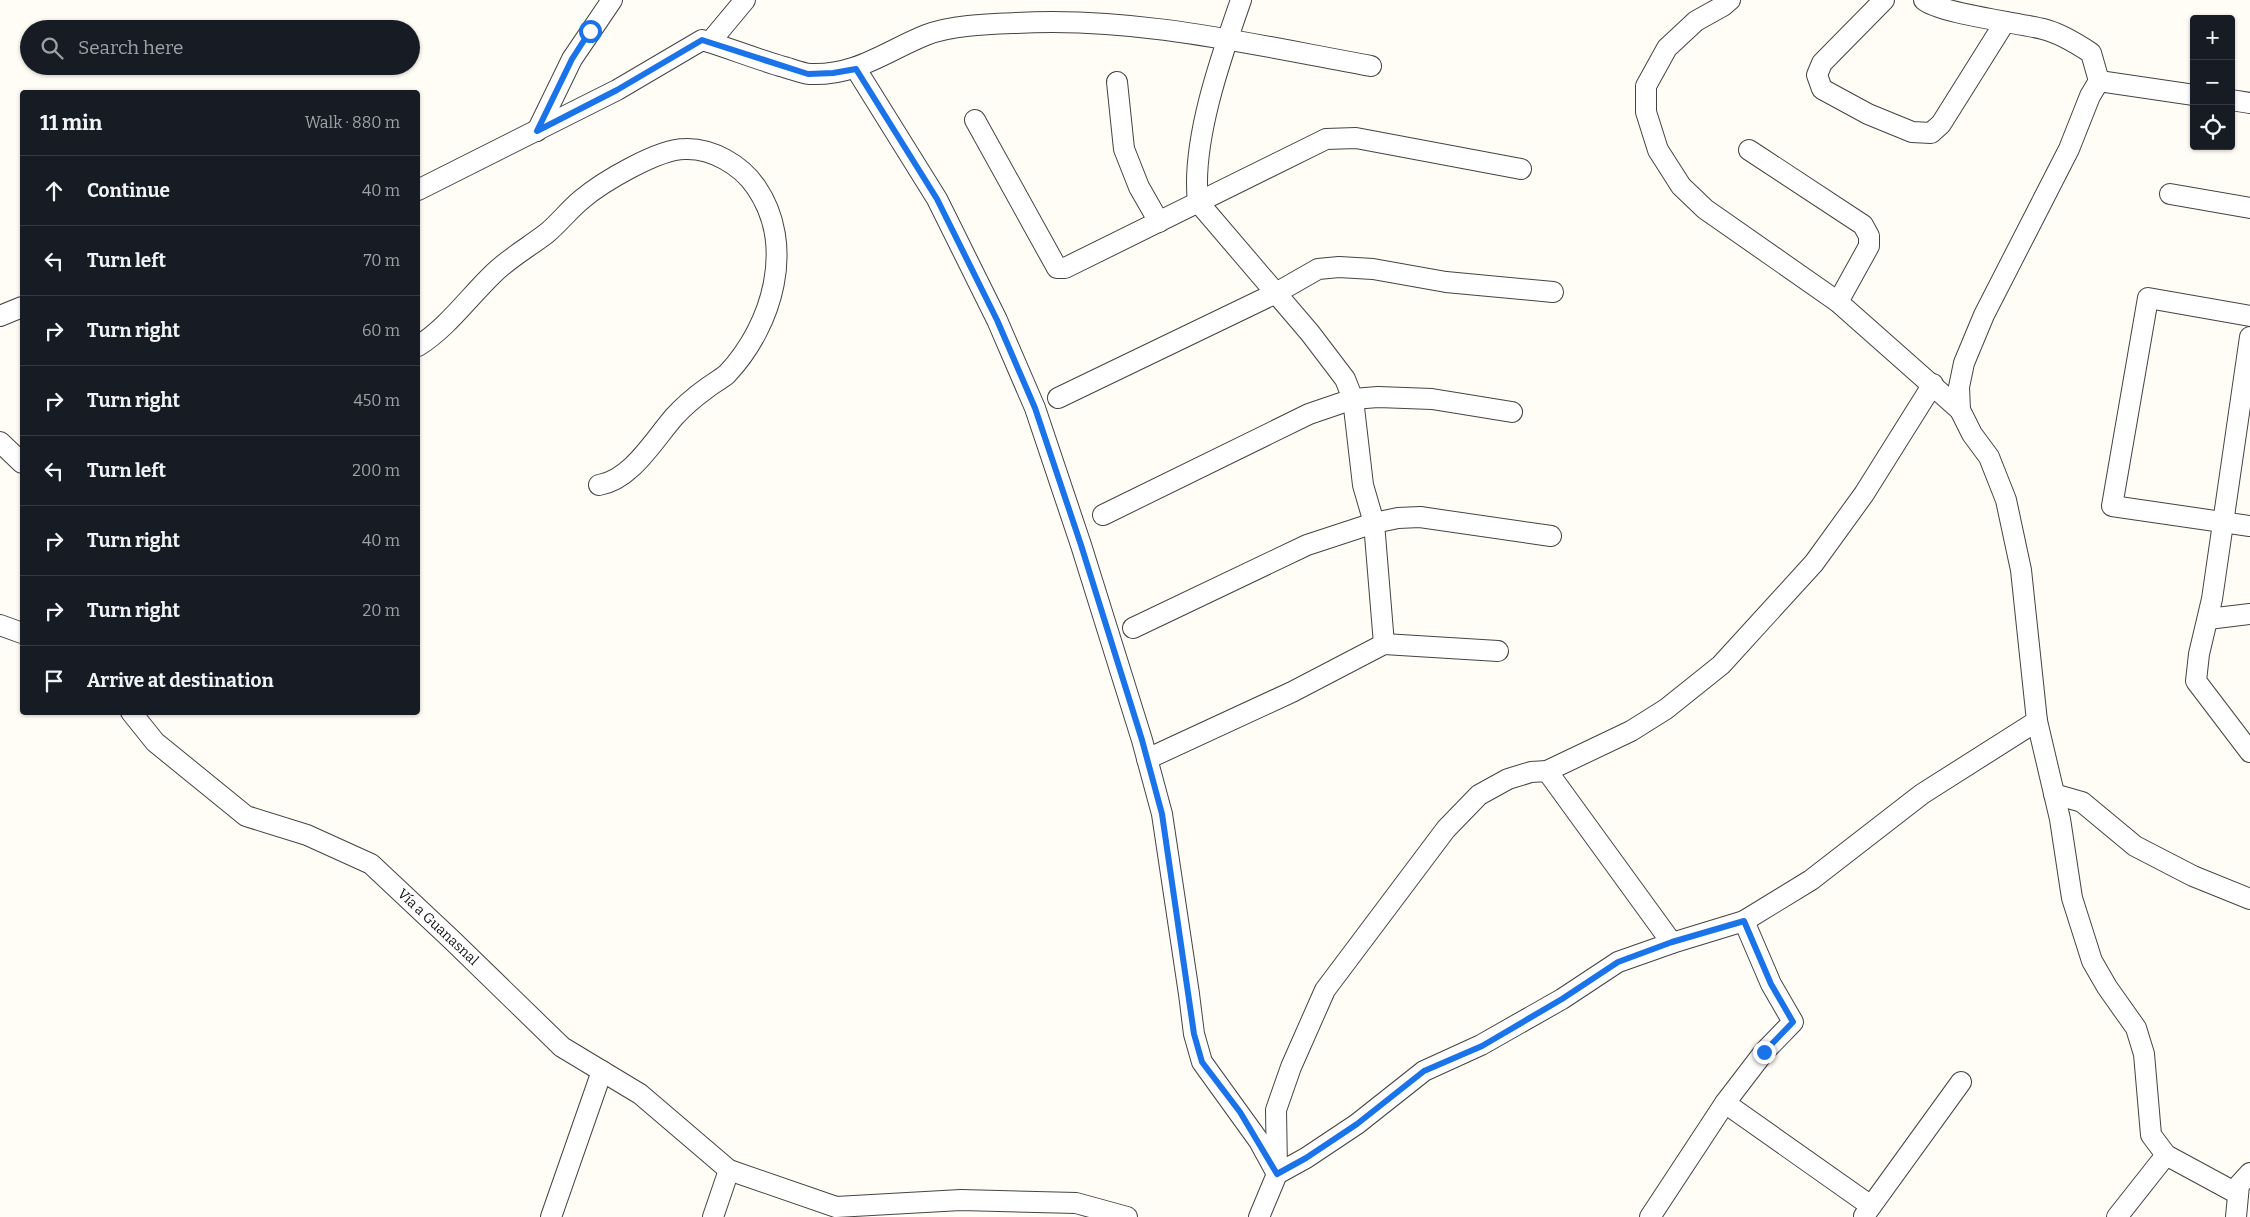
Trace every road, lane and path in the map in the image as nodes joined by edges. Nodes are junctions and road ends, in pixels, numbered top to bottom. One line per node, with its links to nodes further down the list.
1 (612, 0): 18 (street)
2 (744, 0): 9 (street)
3 (1241, 0): 8 (street)
4 (1730, 0): 28 (street)
5 (1884, 0): 7 (street)
6 (1924, 0): 7 (street)
7 (2005, 22): 12 (street)
8 (1227, 40): 10 (street); 11 (street); 23 (street)
9 (710, 42): 11 (street); 18 (street)
10 (1371, 66)
11 (856, 69): 58 (street)
12 (2099, 81): 14 (street); 37 (street)
13 (1117, 82): 25 (street)
14 (2190, 94)
15 (2235, 101): 16 (street)
16 (2250, 103)
17 (976, 120): 25 (street)
18 (537, 131): 21 (street)
19 (1749, 150): 28 (street)
20 (1521, 169): 23 (street)
21 (420, 189)
22 (2170, 194): 24 (street)
23 (1198, 202): 25 (street); 27 (street)
24 (2250, 208)
25 (1159, 222)
26 (1553, 292): 27 (street)
27 (1276, 293): 35 (street); 36 (street)
28 (1838, 302): 34 (street)
29 (20, 308): 30 (street)
30 (0, 316)
31 (2250, 316): 44 (street)
32 (2250, 337): 39 (street)
33 (420, 344): 42 (street)
34 (1933, 384): 37 (street); 59 (street)
35 (1058, 398)
36 (1353, 399): 38 (street); 43 (street); 45 (street)
37 (1960, 410): 56 (street)
38 (1512, 412)
39 (2244, 425): 44 (street)
40 (0, 442): 41 (street)
41 (20, 461)
42 (599, 484)
43 (1103, 515)
44 (2223, 521): 46 (street); 49 (street)
45 (1374, 523): 47 (street); 51 (street); 53 (street)
46 (2250, 526)
47 (1550, 536)
48 (2250, 614): 49 (street)
49 (2208, 619): 57 (street)
50 (0, 625): 52 (street)
51 (1133, 628)
52 (20, 632)
53 (1384, 644): 54 (street); 58 (street)
54 (1498, 651)
55 (133, 715): 64 (street, Vía a Guanasnal)
56 (2037, 721): 60 (street); 62 (street)
57 (2250, 752)
58 (1147, 759): 70 (street)
59 (1547, 770): 63 (street); 70 (street)
60 (2054, 794): 61 (street); 67 (street)
61 (2250, 899)
62 (1744, 921): 63 (street); 66 (street)
63 (1672, 942): 70 (street)
64 (602, 1071): 68 (street, Vía a Guanasnal); 73 (street)
65 (1961, 1082): 72 (street)
66 (1725, 1103): 72 (street); 77 (street)
67 (2166, 1155): 71 (street); 78 (street)
68 (729, 1170): 74 (street); 75 (street)
69 (2250, 1173): 71 (street)
70 (1277, 1174): 76 (street)
71 (2238, 1194): 79 (street)
72 (1868, 1212)
73 (551, 1217)
74 (713, 1217)
75 (1127, 1217)
76 (1260, 1217)
77 (1650, 1217)
78 (2117, 1217)
79 (2236, 1217)

